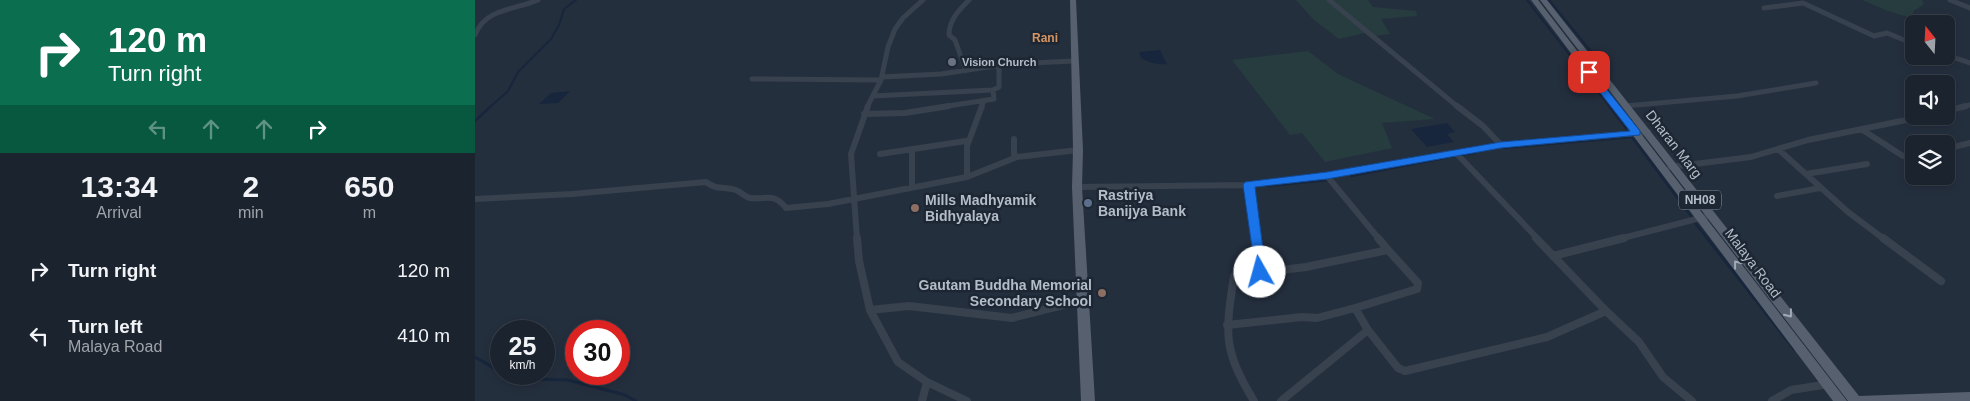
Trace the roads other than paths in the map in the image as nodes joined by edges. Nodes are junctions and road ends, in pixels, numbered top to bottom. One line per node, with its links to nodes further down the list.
1 (538, 0): 11 (street)
2 (923, 0): 19 (street)
3 (969, 0): 17 (street)
4 (1073, 0): 14 (main road)
5 (1329, 0): 35 (street)
6 (1534, 0): 31 (main road, Malaya Road / NH08)
7 (1543, 0): 24 (main road, Dharan Marg / NH08)
8 (1950, 0): 10 (street)
9 (1764, 8): 12 (street)
10 (1970, 8)
11 (475, 35)
12 (1905, 40)
13 (1955, 58): 15 (street)
14 (1073, 61): 16 (street); 39 (main road)
15 (1970, 63)
16 (999, 66): 17 (street); 21 (street)
17 (966, 71): 19 (street)
18 (752, 79): 19 (street)
19 (881, 79): 22 (street)
20 (1816, 83): 24 (street)
21 (993, 90): 22 (street); 23 (street)
22 (873, 96): 27 (street)
23 (984, 101): 27 (street); 33 (street)
24 (1625, 106): 30 (main road, Dharan Marg / NH08)
25 (1970, 106): 26 (street)
26 (1955, 109)
27 (864, 114): 55 (street)
28 (1905, 120): 29 (street)
29 (1861, 129): 37 (street); 42 (street)
30 (1648, 132): 31 (street); 45 (main road, Dharan Marg / NH08)
31 (1637, 133): 35 (street); 46 (main road, Malaya Road / NH08)
32 (1014, 139): 43 (street)
33 (966, 141): 38 (street); 49 (street)
34 (1970, 143): 36 (street)
35 (1501, 145): 40 (street)
36 (1955, 146)
37 (1778, 149): 45 (street); 47 (street)
38 (912, 150): 41 (street); 51 (street)
39 (1078, 150): 43 (street); 52 (main road)
40 (1456, 153): 48 (street); 60 (street)
41 (880, 154)
42 (1905, 156)
43 (1017, 157): 49 (street)
44 (1867, 164): 47 (street)
45 (1675, 166): 46 (street); 57 (main road, Dharan Marg / NH08)
46 (1663, 167): 58 (main road, Malaya Road / NH08)
47 (1806, 174): 53 (street)
48 (1327, 176): 50 (street); 59 (street)
49 (967, 177): 51 (street)
50 (1249, 185): 52 (street); 61 (street)
51 (913, 187): 55 (street)
52 (1077, 187): 63 (main road)
53 (1820, 188): 54 (street); 62 (street)
54 (1777, 196)
55 (854, 198): 56 (street); 65 (street)
56 (475, 199)
57 (1712, 215): 58 (street); 70 (main road, Dharan Marg / NH08, one-way to 70)
58 (1701, 217): 60 (street); 71 (main road, Malaya Road / NH08, one-way to 58)
59 (1389, 250): 61 (street); 64 (street)
60 (1553, 256): 66 (street)
61 (1260, 272): 67 (street)
62 (1941, 280)
63 (1083, 300): 65 (street); 75 (main road)
64 (1355, 308): 67 (street); 68 (street)
65 (870, 310): 69 (street)
66 (1606, 311): 68 (street); 78 (street)
67 (1227, 325): 76 (street)
68 (1368, 330): 77 (street)
69 (927, 382): 73 (street); 74 (street)
70 (1843, 383): 71 (street); 81 (main road, Dharan Marg / NH08)
71 (1828, 384): 79 (street); 80 (main road, Malaya Road / NH08)
72 (1970, 397): 81 (main road)
73 (922, 401)
74 (967, 401)
75 (1089, 401)
76 (1254, 401)
77 (1281, 401)
78 (1692, 401)
79 (1772, 401)
80 (1840, 401)
81 (1856, 401)

